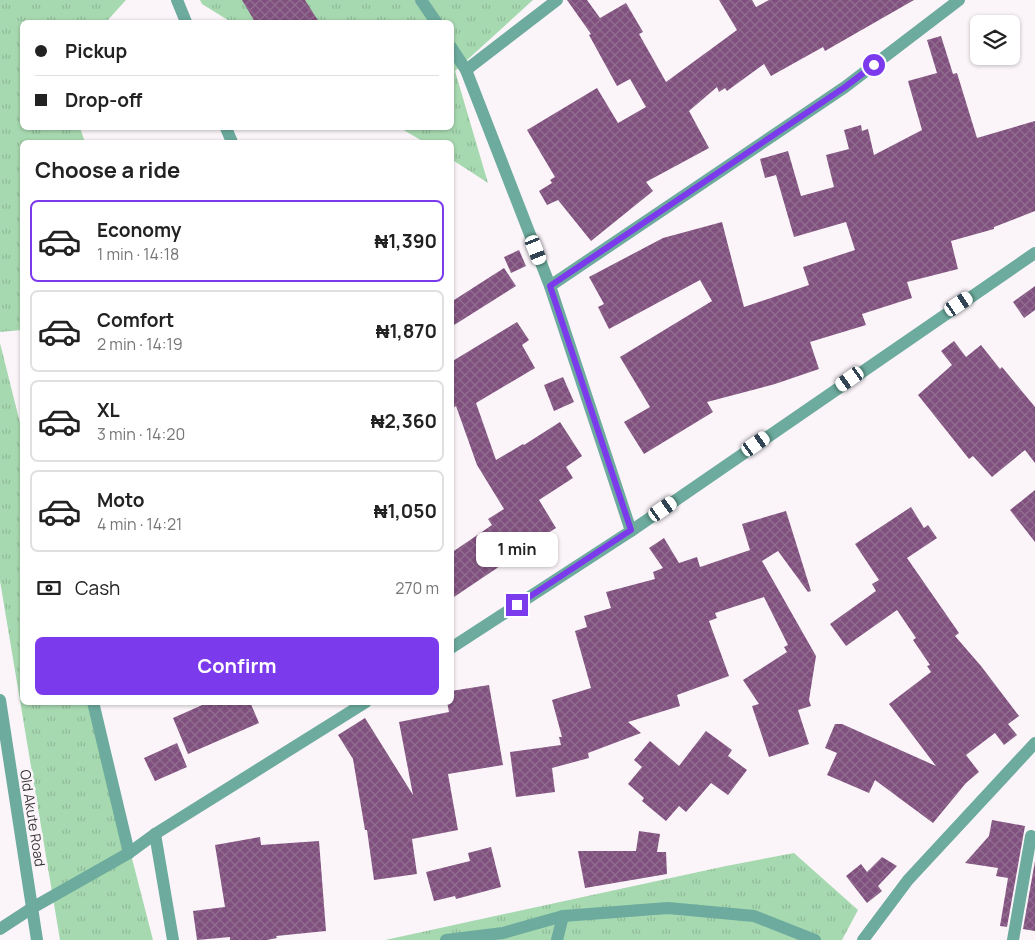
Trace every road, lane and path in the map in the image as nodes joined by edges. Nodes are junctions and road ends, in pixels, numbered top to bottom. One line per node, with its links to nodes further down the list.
1 (177, 0): 5 (street)
2 (421, 0): 6 (street)
3 (557, 0): 8 (street)
4 (959, 0): 10 (street)
5 (185, 20)
6 (435, 20)
7 (454, 52): 8 (street)
8 (466, 70): 10 (street)
9 (1035, 252): 11 (street)
10 (550, 286): 11 (street)
11 (631, 530): 12 (street)
12 (454, 646)
13 (0, 700): 20 (street, Old Akute Road)
14 (95, 705): 19 (street)
15 (361, 705): 17 (street)
16 (1035, 743): 28 (street)
17 (155, 834): 19 (street); 24 (street)
18 (1031, 836): 29 (street)
19 (129, 853): 20 (street)
20 (32, 908): 22 (street); 23 (street, Old Akute Road)
21 (563, 916): 25 (street); 26 (street); 27 (street)
22 (0, 929)
23 (37, 940)
24 (173, 940)
25 (446, 940)
26 (557, 940)
27 (815, 940)
28 (863, 940)
29 (1013, 940)

